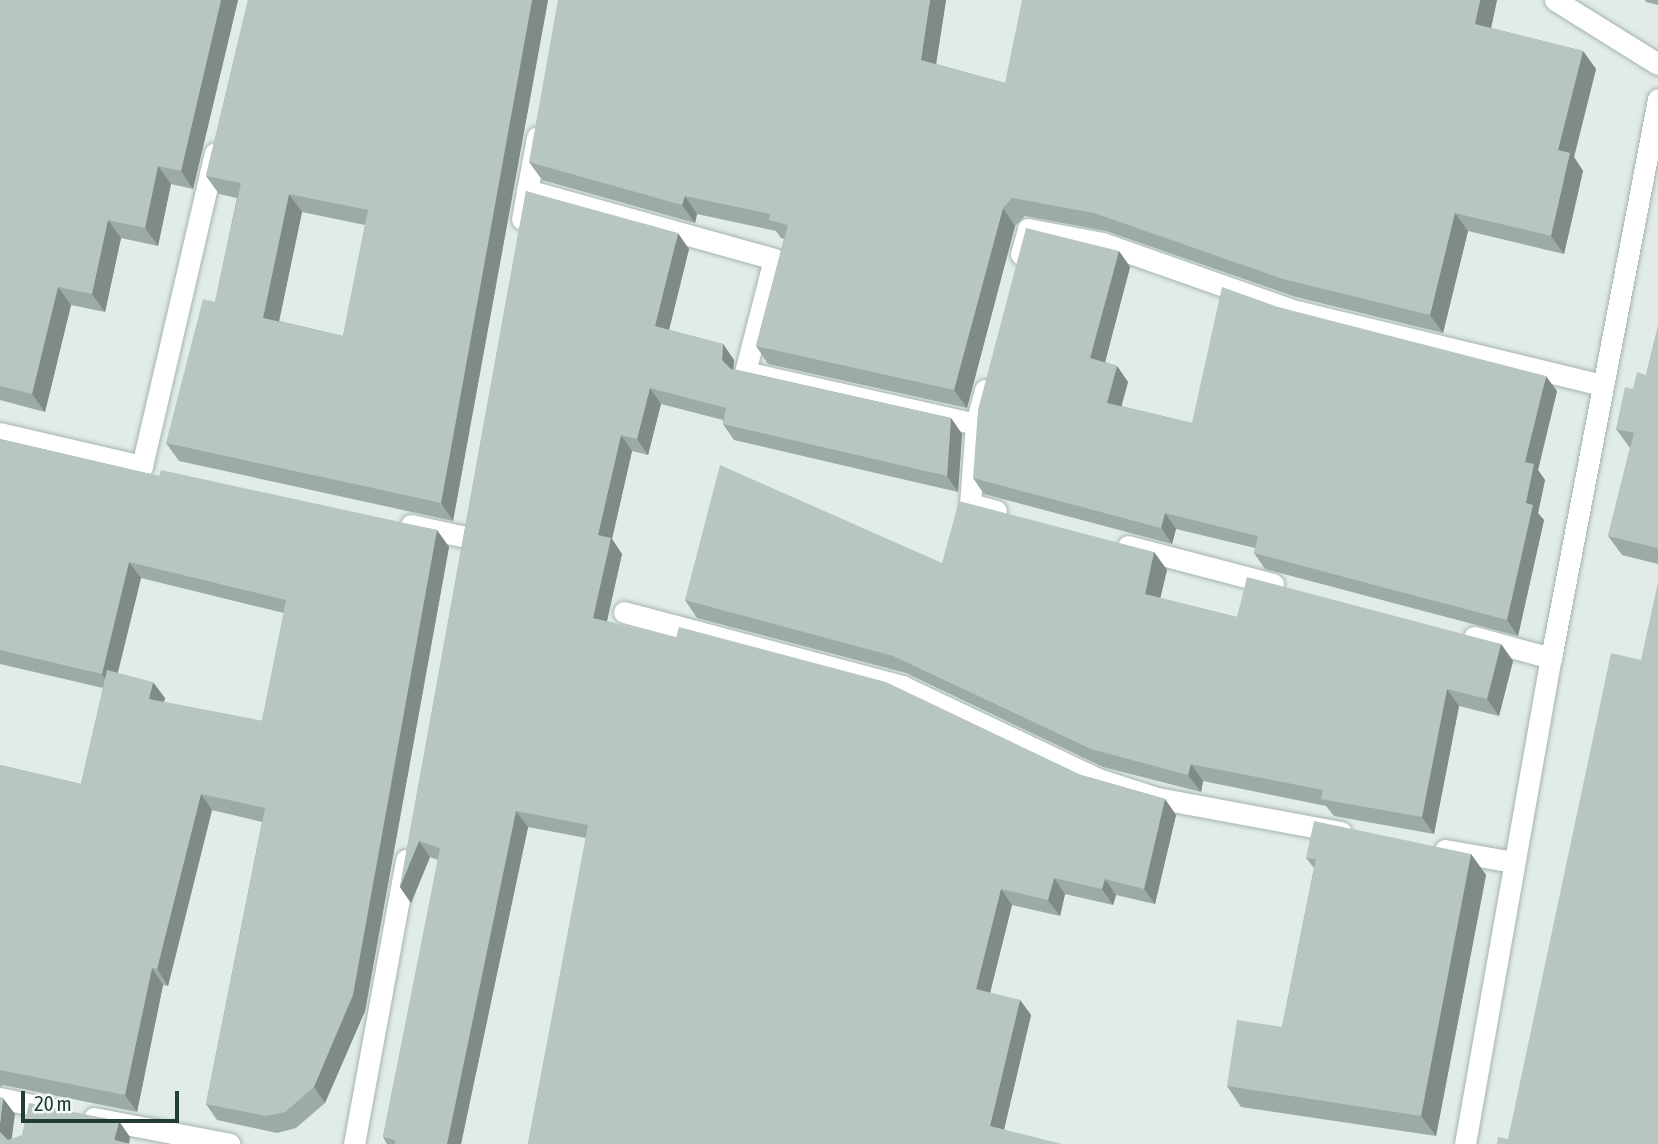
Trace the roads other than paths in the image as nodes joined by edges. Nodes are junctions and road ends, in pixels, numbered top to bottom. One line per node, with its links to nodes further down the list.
1 (1555, 0): 2 (street)
2 (1658, 64)
3 (1658, 99): 10 (street)
4 (542, 108): 6 (street)
5 (220, 133): 13 (street)
6 (527, 190): 7 (street); 11 (street)
7 (518, 243)
8 (1014, 281): 10 (street)
9 (989, 372): 11 (street)
10 (1601, 385): 24 (street)
11 (975, 424): 16 (street)
12 (0, 433): 13 (street)
13 (142, 466): 14 (street)
14 (169, 472)
15 (471, 510): 18 (street)
16 (1024, 518)
17 (385, 519): 18 (street)
18 (466, 537): 20 (street)
19 (1105, 540): 21 (street)
20 (461, 564)
21 (1294, 590)
22 (624, 612): 26 (street)
23 (1456, 633): 24 (street)
24 (1550, 658): 28 (street)
25 (411, 834): 33 (street)
26 (1363, 835)
27 (1418, 845): 28 (street)
28 (1514, 862): 34 (street)
29 (0, 1098): 30 (street)
30 (30, 1105): 31 (street); 32 (street)
31 (25, 1131)
32 (230, 1144)
33 (354, 1144)
34 (1465, 1144)

